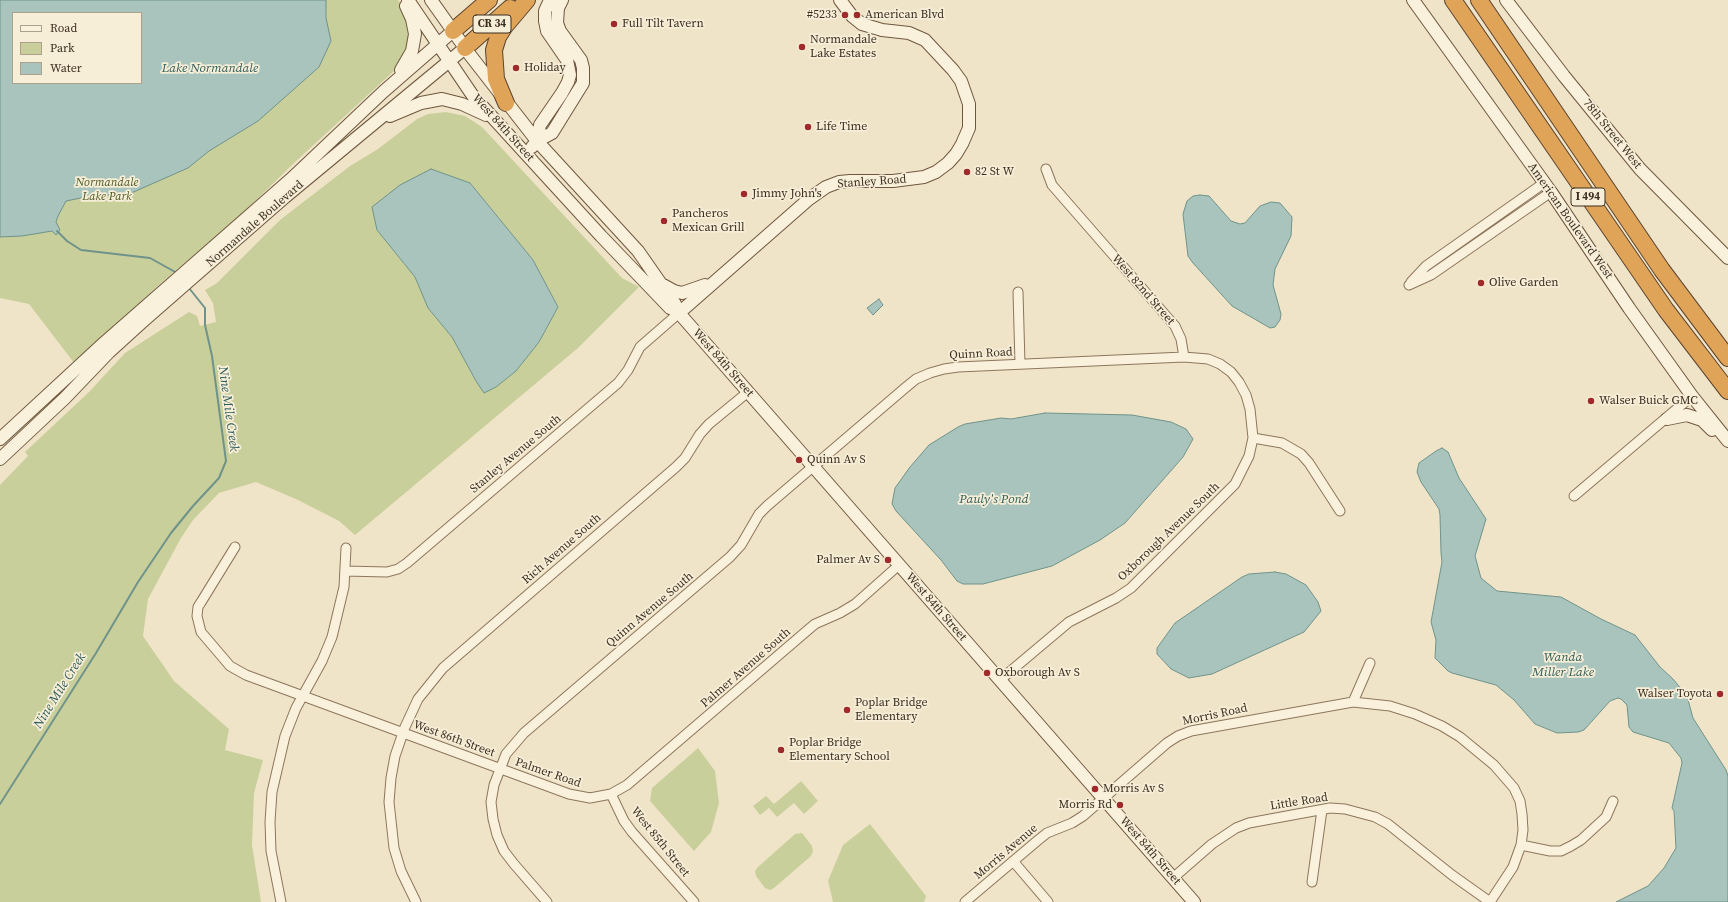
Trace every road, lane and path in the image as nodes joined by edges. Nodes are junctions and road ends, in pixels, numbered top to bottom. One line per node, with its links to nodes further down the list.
1 (402, 0): 18 (street)
2 (408, 0): 15 (street, West 84th Street)
3 (431, 0): 14 (street, West 84th Street)
4 (489, 0): 14 (highway, Normandale Boulevard / CR 34)
5 (520, 0): 16 (highway, Normandale Boulevard / CR 34)
6 (527, 0): 19 (highway)
7 (550, 0): 22 (street)
8 (562, 0): 22 (street)
9 (1413, 0): 25 (street, American Boulevard West)
10 (1453, 0): 36 (highway, I 494)
11 (1479, 0): 34 (highway, I 494)
12 (1506, 0): 26 (street, 78th Street West)
13 (844, 2): 28 (street, Stanley Road)
14 (453, 31): 15 (street, Normandale Boulevard / CR 34); 16 (street, West 84th Street)
15 (438, 44): 17 (street, West 84th Street); 18 (street, Normandale Boulevard / CR 34)
16 (465, 48): 17 (street, Normandale Boulevard / CR 34); 19 (street, West 84th Street)
17 (449, 62): 20 (street, West 84th Street); 21 (street, Normandale Boulevard / CR 34)
18 (383, 92): 27 (street, Normandale Boulevard / CR 34)
19 (506, 103): 22 (street, West 84th Street)
20 (492, 118): 21 (street); 23 (street, West 84th Street)
21 (376, 122): 27 (street, Normandale Boulevard / CR 34)
22 (537, 141): 23 (street); 29 (street, West 84th Street)
23 (525, 153): 32 (street, West 84th Street)
24 (1046, 169): 33 (street, West 82nd Street)
25 (1548, 187): 25 (street); 38 (street, American Boulevard West)
26 (1728, 258)
27 (192, 272): 30 (street, Normandale Boulevard / CR 34)
28 (714, 281): 29 (street); 32 (street, Stanley Road)
29 (662, 284): 32 (street, West 84th Street)
30 (173, 289): 41 (street, Normandale Boulevard / CR 34); 44 (street, Normandale Boulevard / CR 34)
31 (1018, 292): 35 (street)
32 (679, 313): 37 (street, West 84th Street); 51 (street, Stanley Avenue South)
33 (1184, 357): 35 (street, Quinn Road); 40 (street)
34 (1728, 358)
35 (1020, 364): 45 (street, Quinn Road)
36 (1728, 391)
37 (748, 392): 45 (street, West 84th Street); 56 (street, Rich Avenue South)
38 (1692, 396): 39 (street); 42 (street, American Boulevard West)
39 (1666, 418): 43 (street); 46 (street)
40 (1253, 438): 47 (street); 53 (street, Oxborough Avenue South)
41 (0, 439)
42 (1728, 441)
43 (1728, 446)
44 (0, 459)
45 (813, 466): 50 (street, West 84th Street); 57 (street, Quinn Avenue South)
46 (1574, 496)
47 (1340, 512)
48 (235, 547): 54 (street, West 86th Street)
49 (346, 548): 51 (street)
50 (899, 565): 53 (street, West 84th Street); 58 (street, Palmer Avenue South)
51 (345, 571): 54 (street)
52 (1370, 664): 55 (street)
53 (1000, 680): 59 (street, West 84th Street)
54 (302, 696): 56 (street, West 86th Street); 66 (street)
55 (1353, 702): 59 (street, Morris Road); 62 (street)
56 (403, 733): 57 (street, West 86th Street); 67 (street, Rich Avenue South)
57 (500, 768): 58 (street, Palmer Road); 68 (street, West 86th Street)
58 (611, 794): 69 (street, West 85th Street)
59 (1104, 798): 63 (street, Morris Avenue); 64 (street, West 84th Street)
60 (1613, 801): 62 (street)
61 (1322, 810): 64 (street, Little Road); 65 (street); 73 (street, Little Road)
62 (1521, 845): 73 (street)
63 (1013, 862): 70 (street, Morris Avenue); 71 (street)
64 (1173, 878): 72 (street, West 84th Street)
65 (1312, 882)
66 (281, 902)
67 (416, 902)
68 (547, 902)
69 (694, 902)
70 (965, 902)
71 (1048, 902)
72 (1194, 902)
73 (1490, 902)

